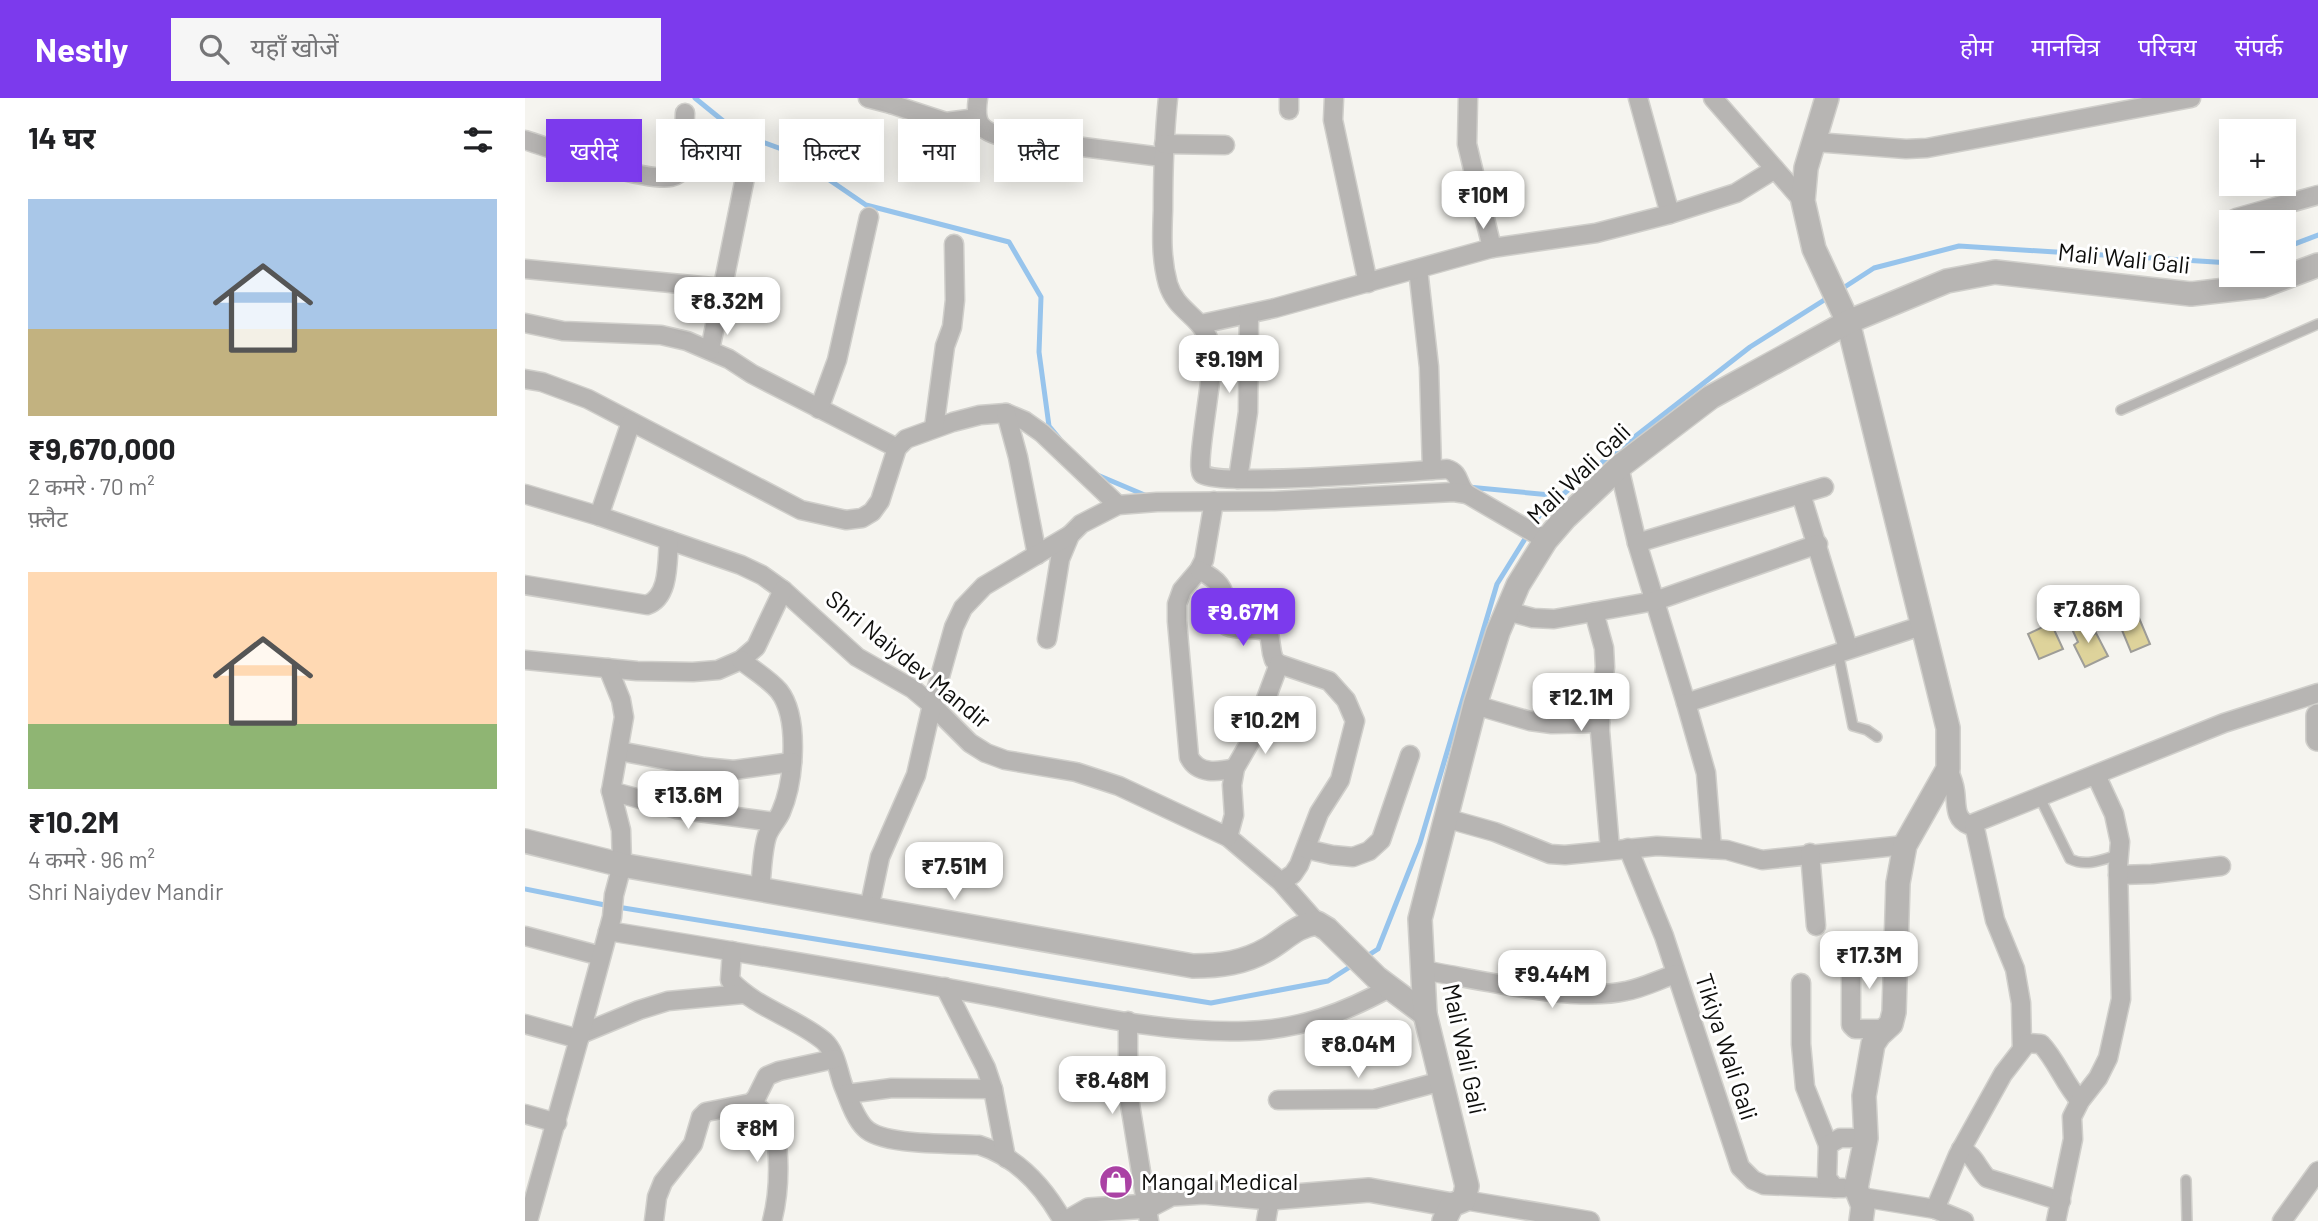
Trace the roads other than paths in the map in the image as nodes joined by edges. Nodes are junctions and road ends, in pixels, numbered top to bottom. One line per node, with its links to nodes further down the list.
1 (868, 98): 10 (street)
2 (978, 98): 12 (street)
3 (1168, 98): 16 (street)
4 (1334, 98): 29 (street)
5 (1468, 98): 25 (street)
6 (1638, 98): 22 (street)
7 (1713, 98): 17 (street)
8 (1827, 98): 14 (street)
9 (2191, 98): 14 (street)
10 (892, 101): 12 (street)
11 (685, 113): 13 (street)
12 (978, 118): 16 (street)
13 (525, 140)
14 (1815, 142): 20 (street)
15 (1226, 145): 16 (street)
16 (1163, 151): 34 (street)
17 (1775, 169): 20 (street); 22 (street)
18 (744, 182): 30 (street)
19 (2318, 195): 21 (street)
20 (1803, 201): 32 (street)
21 (2265, 210)
22 (1670, 214): 25 (street)
23 (869, 217): 38 (street)
24 (954, 244): 42 (street)
25 (1492, 248): 28 (street)
26 (2318, 265): 32 (street, Mali Wali Gali)
27 (525, 269): 30 (street)
28 (1418, 269): 29 (street); 45 (street)
29 (1368, 283): 31 (street)
30 (723, 288): 36 (street)
31 (1249, 314): 34 (street); 46 (street)
32 (1848, 322): 44 (street, Mali Wali Gali); 68 (street)
33 (525, 323): 36 (street)
34 (1201, 324): 46 (street)
35 (2318, 324): 39 (lane)
36 (710, 350): 38 (street)
37 (525, 379): 41 (street)
38 (819, 408): 43 (street)
39 (2121, 410)
40 (1006, 413): 42 (street); 54 (street); 61 (street)
41 (631, 422): 43 (street); 55 (street)
42 (934, 428): 43 (street)
43 (897, 448)
44 (1619, 467): 57 (street, Mali Wali Gali); 59 (street)
45 (1432, 470): 47 (street); 48 (street)
46 (1238, 479): 47 (street)
47 (1270, 479): 53 (street)
48 (1462, 487): 53 (street); 57 (street)
49 (1824, 487): 51 (street)
50 (525, 494): 55 (street, Shri Naiydev Mandir)
51 (1801, 494): 59 (street); 60 (street)
52 (1215, 501): 53 (street); 54 (street); 62 (street)
53 (1274, 501)
54 (1118, 505): 56 (street)
55 (599, 516): 58 (street, Shri Naiydev Mandir)
56 (1070, 535): 61 (street); 69 (street)
57 (1540, 536): 66 (street, Mali Wali Gali)
58 (669, 540): 63 (street); 64 (street, Shri Naiydev Mandir)
59 (1637, 543): 65 (street)
60 (1818, 544): 65 (street); 70 (street)
61 (1037, 555): 77 (street)
62 (1199, 570): 73 (street); 86 (street)
63 (525, 585)
64 (783, 590): 72 (street); 77 (street, Shri Naiydev Mandir)
65 (1655, 601): 67 (street); 76 (street)
66 (1507, 611): 67 (street); 78 (street, Mali Wali Gali)
67 (1594, 612): 80 (street, Tikiya Wali Gali)
68 (1924, 625): 70 (street); 87 (street)
69 (1047, 639)
70 (1843, 650): 76 (street); 81 (lane)
71 (525, 660): 74 (street)
72 (741, 660): 74 (street); 85 (street)
73 (1279, 664): 86 (street); 97 (street)
74 (608, 668): 83 (street)
75 (2318, 693): 88 (street)
76 (1686, 703): 99 (street)
77 (932, 705): 94 (street, Shri Naiydev Mandir); 107 (street)
78 (1475, 705): 80 (street); 91 (street, Mali Wali Gali)
79 (2318, 716): 82 (street)
80 (1600, 723): 98 (street, Tikiya Wali Gali)
81 (1877, 737)
82 (2318, 739)
83 (619, 751): 85 (street); 89 (street)
84 (1410, 755): 97 (street)
85 (792, 762): 92 (street)
86 (1234, 768): 94 (street)
87 (1948, 769): 93 (street); 96 (street)
88 (2096, 775): 90 (street); 101 (street)
89 (611, 791): 92 (street); 102 (street)
90 (2040, 798): 93 (street); 101 (lane)
91 (1445, 818): 98 (street); 115 (street, Mali Wali Gali)
92 (774, 822): 106 (street)
93 (1974, 824): 126 (street)
94 (1228, 837): 105 (street, Shri Naiydev Mandir)
95 (525, 841): 102 (street)
96 (1905, 845): 100 (street); 124 (street)
97 (1306, 849): 105 (street)
98 (1619, 849): 99 (street); 116 (street, Tikiya Wali Gali)
99 (1712, 849): 100 (street)
100 (1810, 853): 110 (street)
101 (2118, 855): 104 (street)
102 (622, 865): 106 (street); 109 (street)
103 (2221, 866): 104 (street)
104 (2118, 875): 132 (street)
105 (1281, 882): 108 (street, Shri Naiydev Mandir)
106 (760, 890): 107 (street)
107 (869, 909): 108 (street)
108 (1317, 923): 117 (street)
109 (610, 924): 112 (street); 113 (street)
110 (1817, 926)
111 (525, 936): 113 (street)
112 (732, 951): 119 (street); 120 (street)
113 (601, 956): 125 (street)
114 (1850, 956): 124 (street)
115 (1422, 970): 116 (street); 121 (street, Mali Wali Gali)
116 (1677, 974): 142 (street, Tikiya Wali Gali)
117 (1384, 982): 121 (street); 122 (street)
118 (1801, 983): 137 (street)
119 (945, 988): 122 (street); 129 (street)
120 (743, 994): 125 (street); 127 (street)
121 (1425, 1014): 128 (street, Mali Wali Gali)
122 (1128, 1021): 148 (street)
123 (525, 1024): 125 (street)
124 (1885, 1029): 136 (street)
125 (580, 1037): 135 (street)
126 (2022, 1047): 132 (street); 138 (street)
127 (834, 1059): 130 (street); 133 (street)
128 (1442, 1081): 131 (street); 146 (street, Mali Wali Gali)
129 (993, 1088): 130 (street); 139 (street)
130 (847, 1094): 139 (street)
131 (1278, 1100)
132 (2080, 1101): 145 (street)
133 (751, 1103): 150 (street); 151 (street)
134 (525, 1114): 135 (street)
135 (557, 1123): 144 (street)
136 (1866, 1138): 137 (street); 142 (street)
137 (1828, 1146): 142 (street)
138 (1961, 1149): 145 (street); 147 (street)
139 (1006, 1158): 152 (street)
140 (2318, 1171): 160 (street)
141 (2186, 1180): 159 (lane)
142 (1851, 1191): 147 (street, Tikiya Wali Gali); 156 (street)
143 (1270, 1198): 146 (street); 148 (street); 154 (street)
144 (530, 1200): 149 (street)
145 (2061, 1201): 158 (street)
146 (1453, 1209): 155 (street)
147 (1935, 1209): 157 (street, Tikiya Wali Gali)
148 (1148, 1214): 153 (street)
149 (529, 1221)
150 (655, 1221)
151 (772, 1221)
152 (1063, 1221)
153 (1070, 1221)
154 (1266, 1221)
155 (1590, 1221)
156 (1861, 1221)
157 (1964, 1221)
158 (2056, 1221)
159 (2187, 1221)
160 (2282, 1221)

